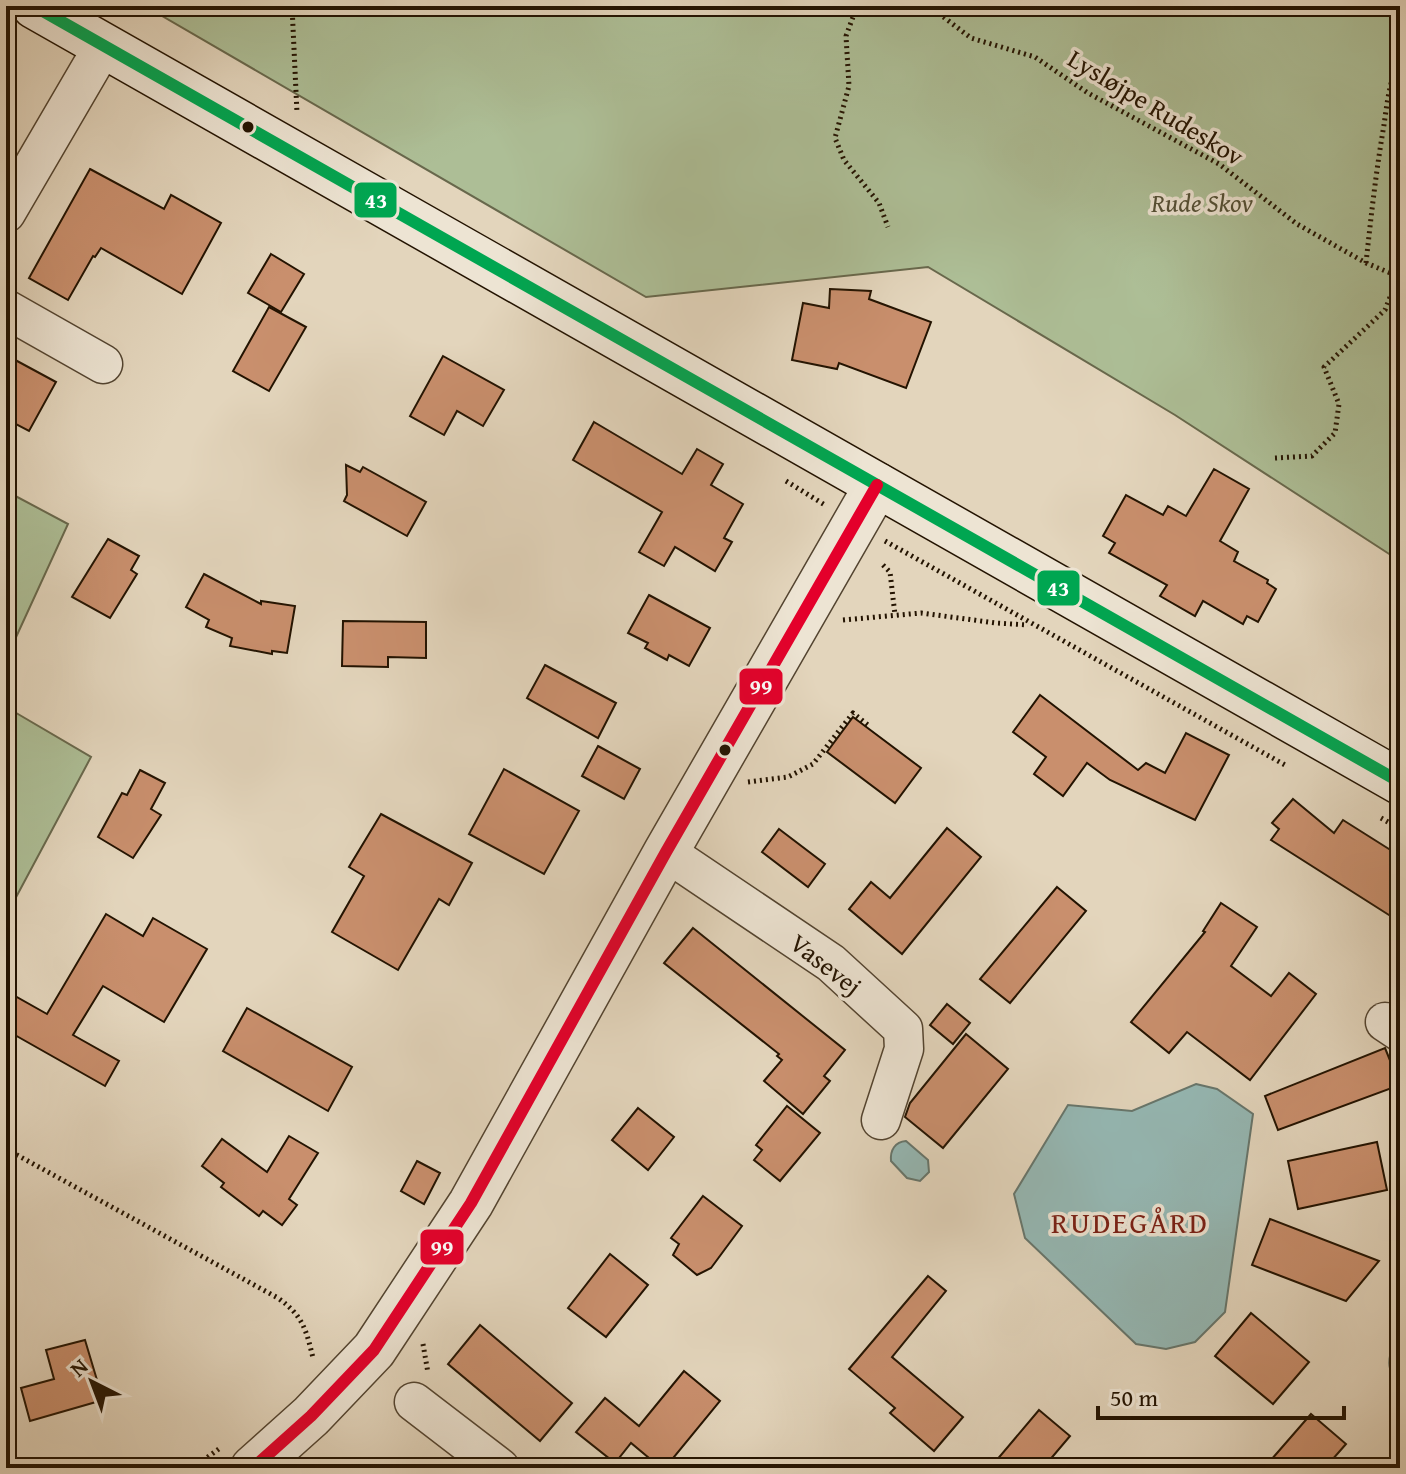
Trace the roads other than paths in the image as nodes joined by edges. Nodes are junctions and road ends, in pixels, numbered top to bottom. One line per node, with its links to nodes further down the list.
1 (34, 6): 2 (main road)
2 (104, 45): 3 (street); 6 (main road)
3 (6, 213)
4 (6, 309): 5 (street)
5 (103, 364)
6 (877, 485): 7 (main road); 8 (main road)
7 (1400, 782)
8 (666, 852): 9 (street, Vasevej); 11 (main road)
9 (881, 1120)
10 (414, 1402): 12 (street)
11 (253, 1468)
12 (500, 1468)

